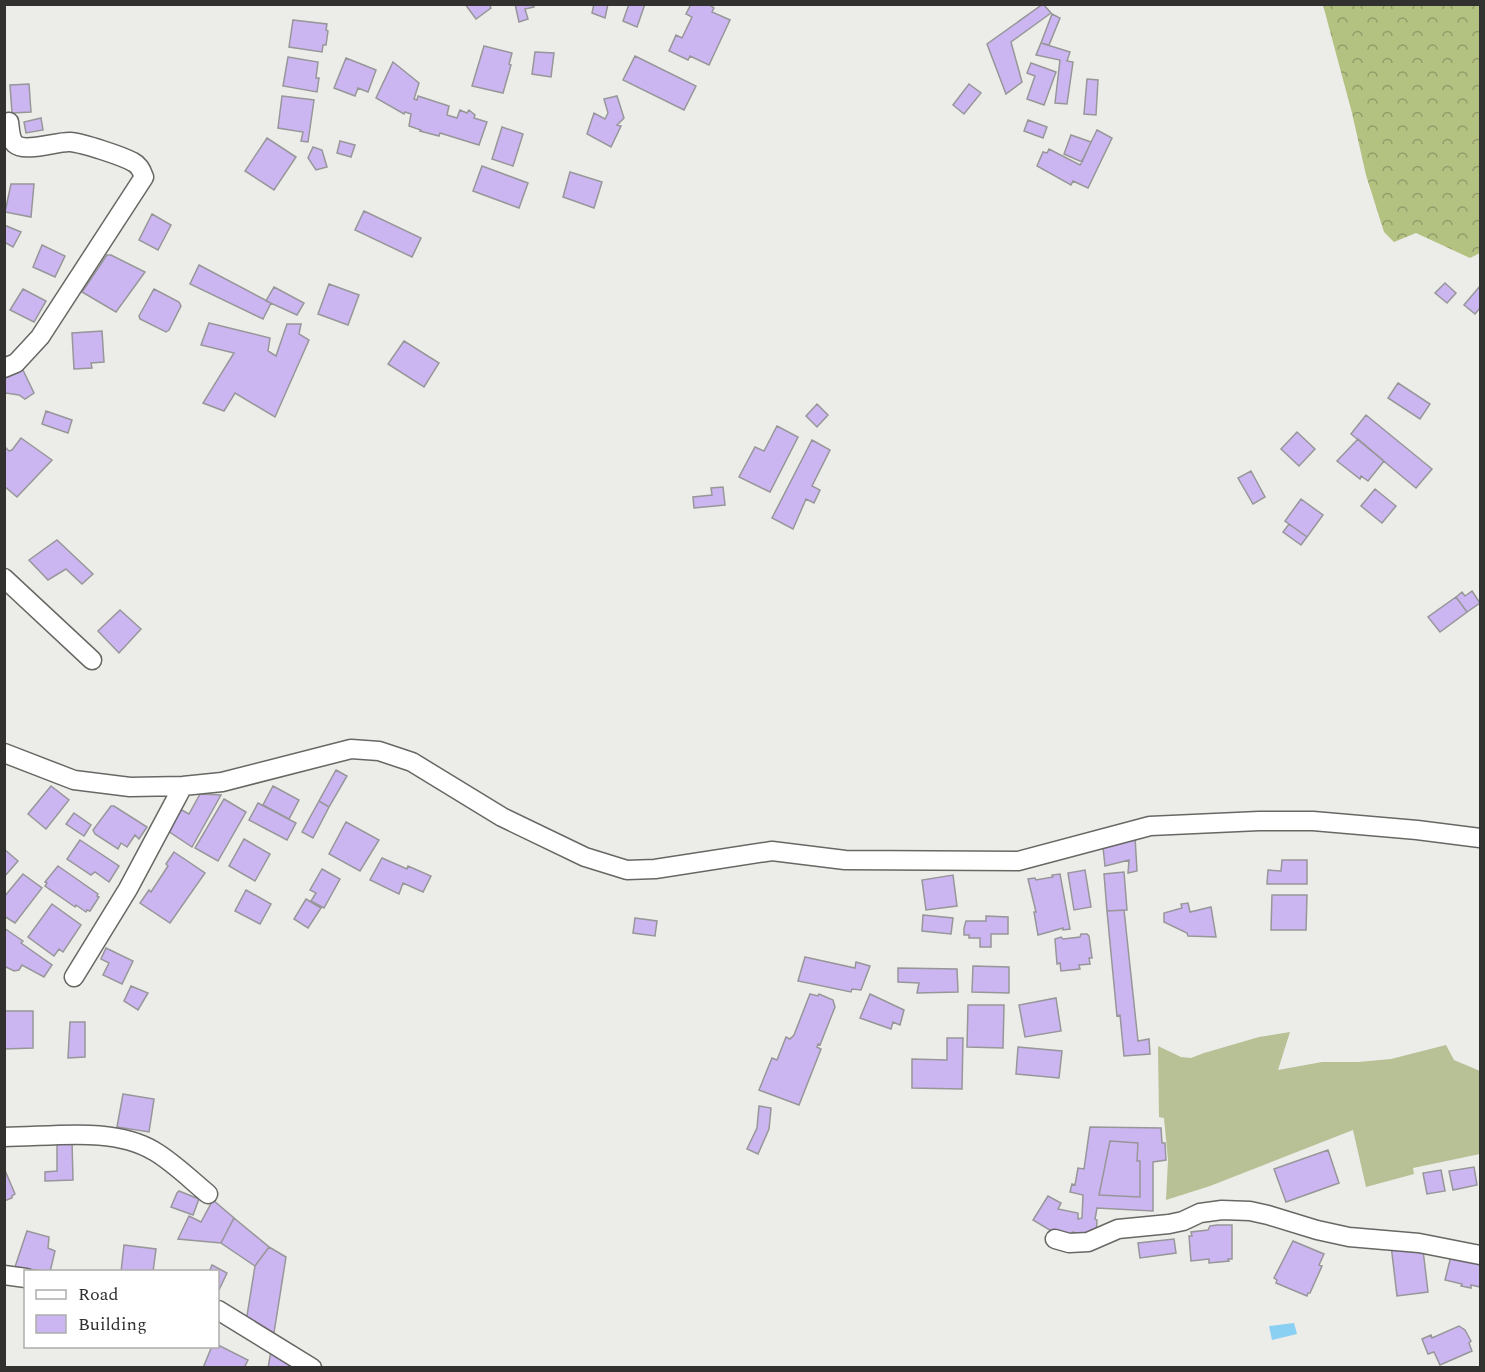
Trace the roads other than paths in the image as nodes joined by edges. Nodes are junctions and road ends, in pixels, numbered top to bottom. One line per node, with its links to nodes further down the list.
1 (9, 122): 2 (street)
2 (4, 368)
3 (4, 578): 4 (street)
4 (92, 660)
5 (4, 753): 6 (street)
6 (183, 786): 7 (street); 8 (street)
7 (1480, 838)
8 (74, 977)
9 (4, 1137): 10 (street)
10 (208, 1194)
11 (1055, 1239): 12 (street)
12 (1480, 1255)
13 (4, 1275): 14 (street)
14 (24, 1278)
15 (219, 1311): 16 (street)
16 (312, 1368)

